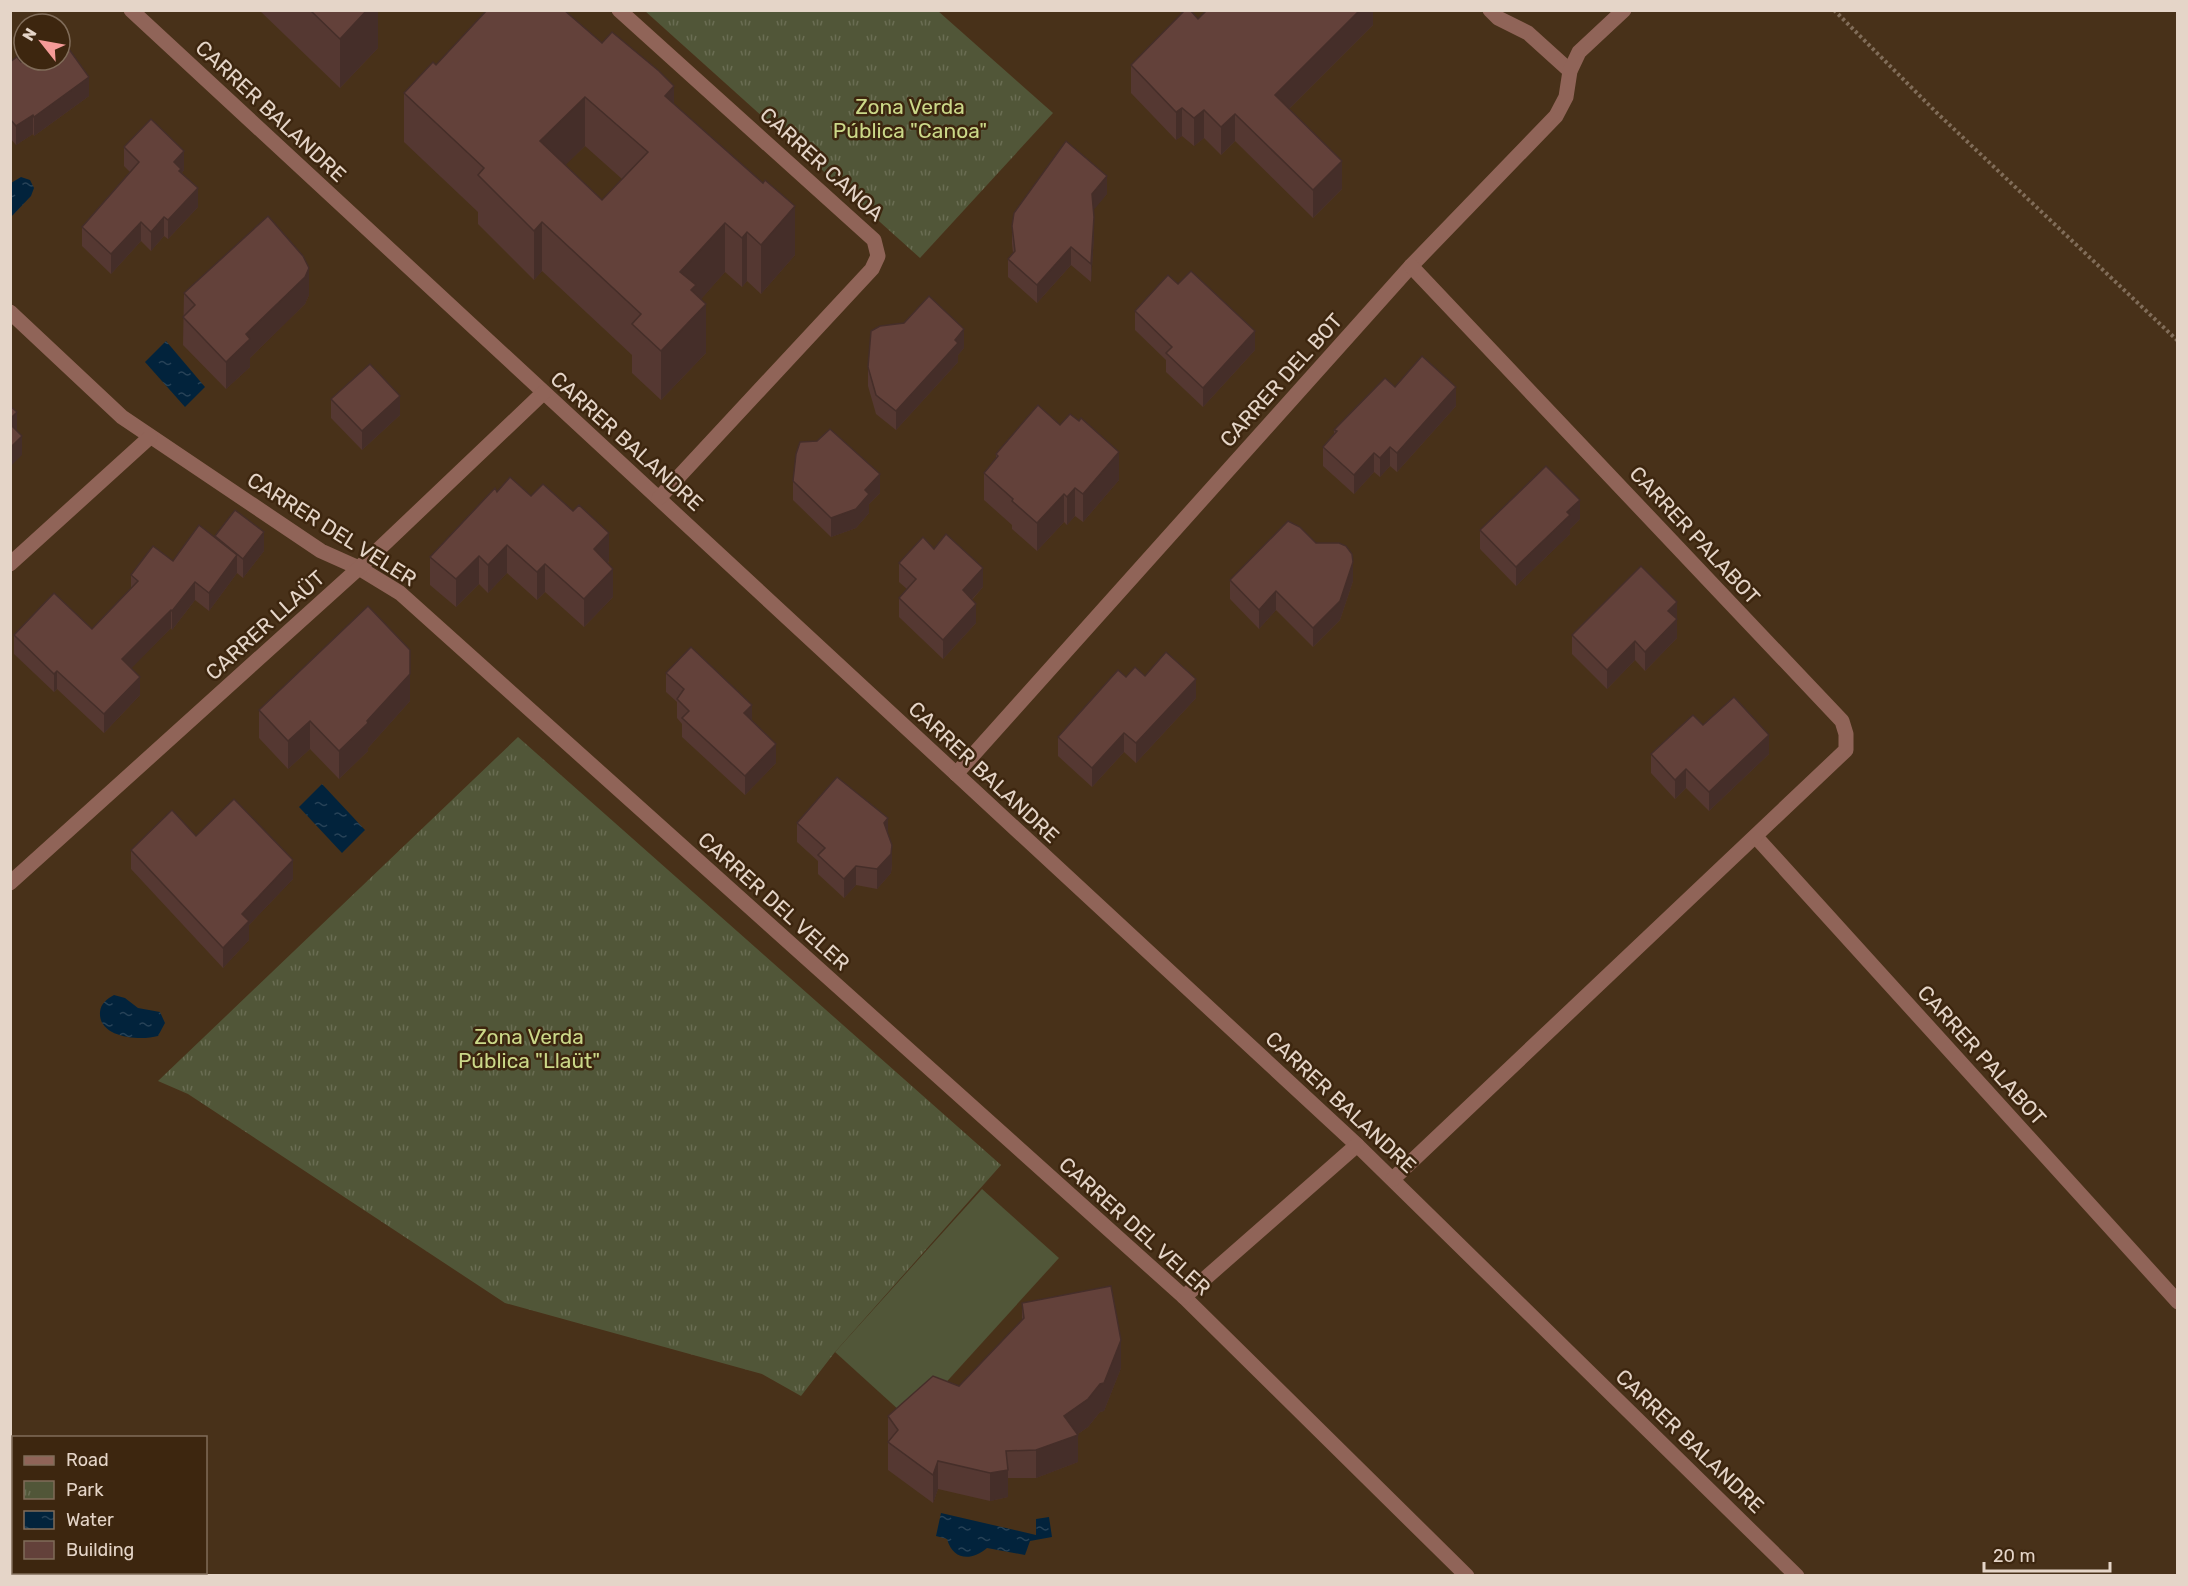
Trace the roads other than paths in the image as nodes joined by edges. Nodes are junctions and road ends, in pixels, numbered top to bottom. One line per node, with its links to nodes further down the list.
1 (131, 10): 8 (street, CARRER BALANDRE)
2 (619, 10): 10 (street, CARRER CANOA)
3 (1490, 10): 5 (street)
4 (1624, 10): 5 (street, CARRER DEL BOT)
5 (1570, 71): 6 (street, CARRER DEL BOT)
6 (1411, 266): 13 (street, CARRER DEL BOT); 14 (street, CARRER PALABOT)
7 (10, 312): 9 (street, CARRER DEL VELER)
8 (543, 393): 10 (street, CARRER BALANDRE); 12 (street, CARRER LLAÜT)
9 (150, 437): 11 (street); 12 (street, CARRER DEL VELER)
10 (659, 498): 13 (street, CARRER BALANDRE)
11 (10, 564)
12 (359, 568): 15 (street, CARRER LLAÜT); 18 (street, CARRER DEL VELER)
13 (956, 774): 16 (street, CARRER BALANDRE)
14 (1756, 837): 17 (street, CARRER PALABOT); 19 (street, CARRER PALABOT)
15 (10, 883)
16 (1357, 1145): 17 (street, CARRER BALANDRE); 18 (street)
17 (1393, 1179): 21 (street, CARRER BALANDRE)
18 (1184, 1297): 20 (street, CARRER DEL VELER)
19 (2178, 1302)
20 (1467, 1575)
21 (1797, 1575)

